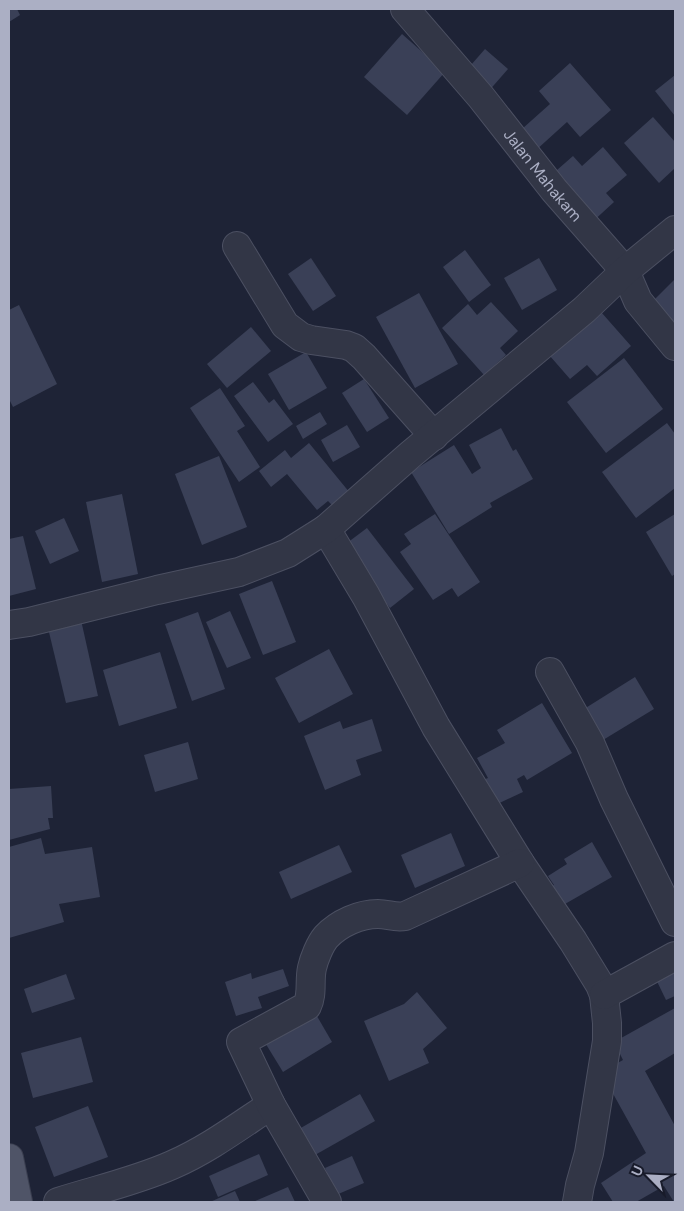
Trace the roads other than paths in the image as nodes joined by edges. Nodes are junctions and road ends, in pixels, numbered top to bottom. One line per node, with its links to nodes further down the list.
1 (405, 9): 4 (street, Jalan Mahakam)
2 (675, 230): 4 (street)
3 (237, 246): 6 (street)
4 (625, 271): 5 (street, Jalan Mahakam); 6 (street)
5 (675, 346)
6 (434, 436): 7 (street)
7 (326, 529): 8 (street); 10 (street)
8 (9, 625)
9 (550, 672): 11 (street)
10 (520, 863): 13 (street); 14 (street)
11 (675, 922)
12 (675, 956): 13 (street)
13 (604, 995): 19 (street)
14 (271, 1106): 17 (street); 18 (street)
15 (9, 1158): 16 (main road)
16 (18, 1202)
17 (58, 1202)
18 (327, 1202)
19 (578, 1202)

